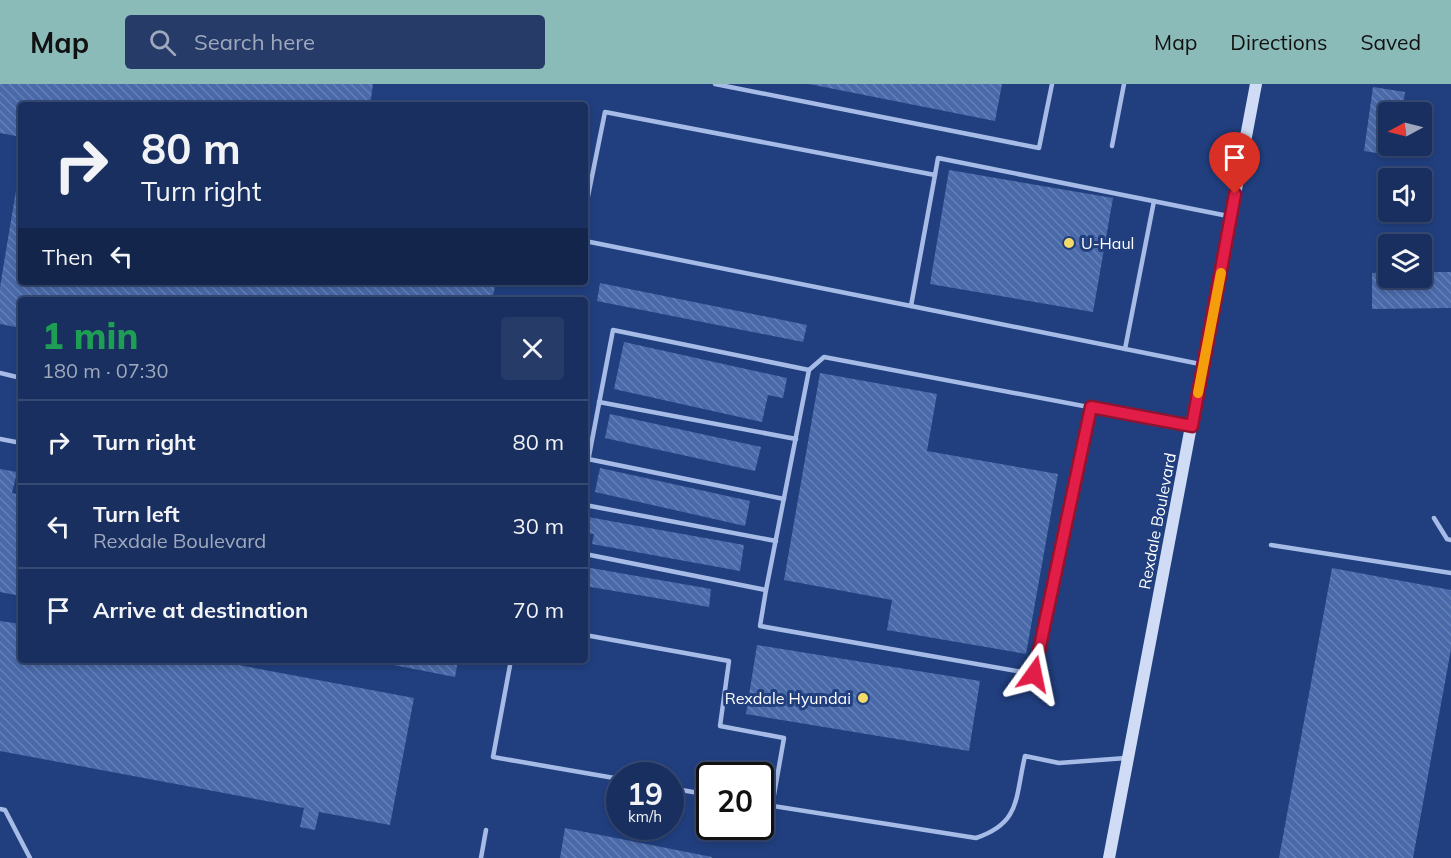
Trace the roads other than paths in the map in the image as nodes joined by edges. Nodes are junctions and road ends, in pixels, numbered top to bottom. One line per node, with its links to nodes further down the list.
1 (715, 84): 2 (lane)
2 (1052, 84)
3 (1124, 84): 5 (lane)
4 (1256, 84): 9 (main road, Rexdale Boulevard)
5 (1112, 146)
6 (935, 175): 7 (lane); 8 (lane); 11 (lane)
7 (588, 196)
8 (1154, 201): 9 (lane); 12 (lane)
9 (1231, 216): 13 (main road, Rexdale Boulevard)
10 (588, 242): 11 (lane)
11 (911, 306): 12 (lane)
12 (1125, 349): 13 (lane)
13 (1203, 365): 19 (main road, Rexdale Boulevard)
14 (809, 370): 17 (lane); 18 (lane); 21 (lane)
15 (0, 373): 16 (lane)
16 (18, 377)
17 (599, 402): 21 (lane); 23 (lane)
18 (1091, 407): 19 (lane); 32 (lane)
19 (1192, 426): 35 (main road, Rexdale Boulevard)
20 (0, 439): 22 (lane)
21 (796, 439): 24 (lane)
22 (18, 442)
23 (588, 459): 24 (lane)
24 (784, 499): 28 (lane)
25 (588, 506): 28 (lane)
26 (1434, 518): 27 (lane)
27 (1451, 540)
28 (776, 541): 32 (lane)
29 (1271, 544): 31 (lane)
30 (588, 555): 32 (lane)
31 (1451, 573)
32 (766, 590)
33 (588, 636): 37 (lane)
34 (510, 663): 36 (lane)
35 (1128, 758): 38 (lane); 43 (main road, Rexdale Boulevard)
36 (606, 777)
37 (774, 795)
38 (774, 806)
39 (0, 809): 41 (lane)
40 (486, 830): 42 (lane)
41 (30, 858)
42 (481, 858)
43 (1109, 858)

